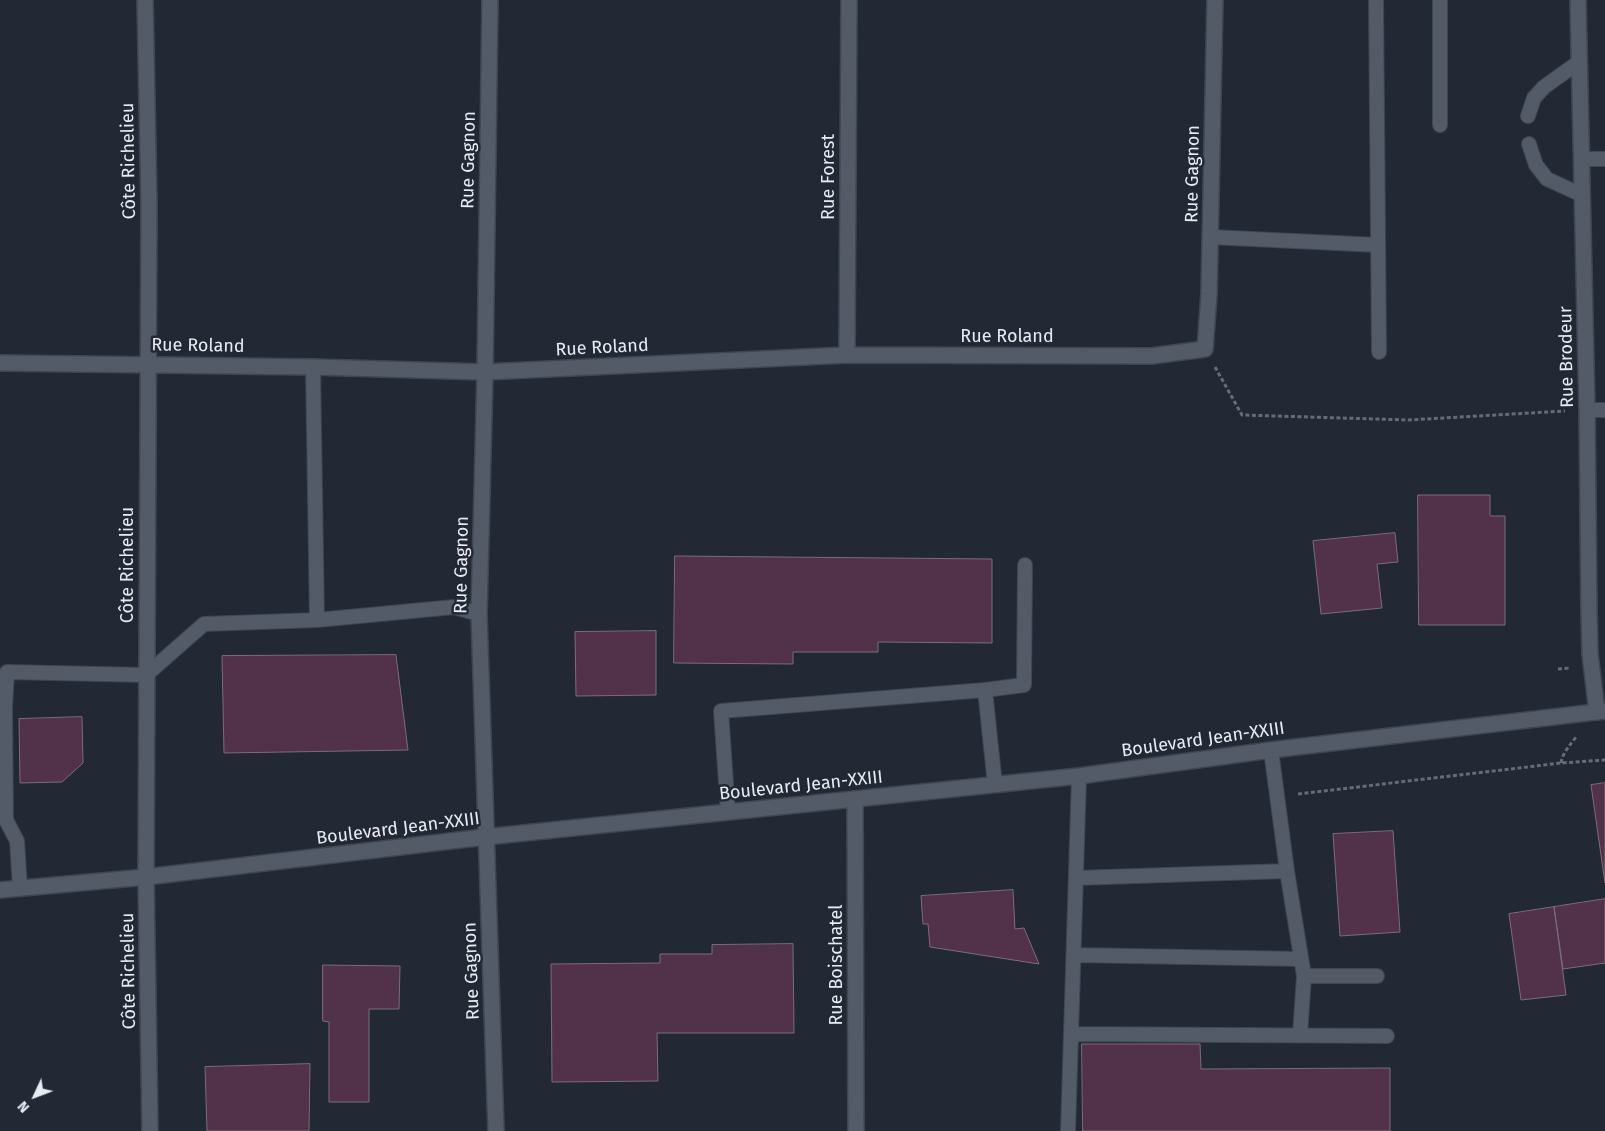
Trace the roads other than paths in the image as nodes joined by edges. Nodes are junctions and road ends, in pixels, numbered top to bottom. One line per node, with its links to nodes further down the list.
1 (145, 0): 21 (street, Côte Richelieu)
2 (490, 0): 23 (street, Rue Gagnon)
3 (849, 0): 19 (street, Rue Forest)
4 (1214, 0): 15 (street, Rue Gagnon)
5 (1376, 0): 16 (lane)
6 (1440, 0): 10 (lane)
7 (1578, 0): 8 (street, Rue Brodeur)
8 (1579, 62): 9 (lane); 12 (street, Rue Brodeur)
9 (1528, 116)
10 (1440, 125)
11 (1529, 144): 14 (lane)
12 (1581, 159): 13 (lane); 14 (street, Rue Brodeur)
13 (1605, 159)
14 (1582, 195): 24 (street, Rue Brodeur)
15 (1210, 238): 16 (lane); 17 (street, Rue Gagnon)
16 (1378, 245): 18 (lane)
17 (1205, 350): 19 (street, Rue Roland)
18 (1379, 352)
19 (848, 355): 23 (street, Rue Roland)
20 (0, 363): 21 (street, Rue Roland)
21 (148, 364): 22 (street, Rue Roland); 29 (street, Côte Richelieu)
22 (313, 367): 23 (street, Rue Roland); 28 (lane)
23 (485, 372): 27 (street, Rue Gagnon)
24 (1587, 410): 25 (lane); 31 (street, Rue Brodeur)
25 (1605, 410)
26 (1025, 565): 30 (lane)
27 (479, 614): 28 (lane); 37 (street, Rue Gagnon)
28 (317, 620): 29 (lane)
29 (146, 675): 39 (street, Côte Richelieu); 41 (lane)
30 (985, 690): 34 (lane); 36 (lane)
31 (1601, 712): 32 (street, Boulevard Jean-XXIII)
32 (1271, 750): 33 (street, Boulevard Jean-XXIII); 38 (lane)
33 (1079, 776): 34 (street, Boulevard Jean-XXIII); 40 (lane)
34 (994, 785): 35 (street, Boulevard Jean-XXIII)
35 (855, 799): 36 (street, Boulevard Jean-XXIII); 52 (street, Rue Boischatel)
36 (728, 812): 37 (street, Boulevard Jean-XXIII)
37 (485, 837): 39 (street, Boulevard Jean-XXIII); 51 (street, Rue Gagnon)
38 (1287, 871): 40 (lane); 44 (lane)
39 (146, 877): 41 (street, Boulevard Jean-XXIII); 50 (street, Côte Richelieu)
40 (1076, 878): 43 (lane)
41 (20, 888): 42 (street, Boulevard Jean-XXIII)
42 (0, 890)
43 (1074, 956): 44 (lane); 47 (lane)
44 (1302, 959): 45 (lane)
45 (1304, 976): 46 (lane); 48 (lane)
46 (1377, 976)
47 (1071, 1034): 48 (lane); 53 (lane)
48 (1300, 1035): 49 (lane)
49 (1387, 1036)
50 (150, 1131)
51 (496, 1131)
52 (856, 1131)
53 (1068, 1131)

